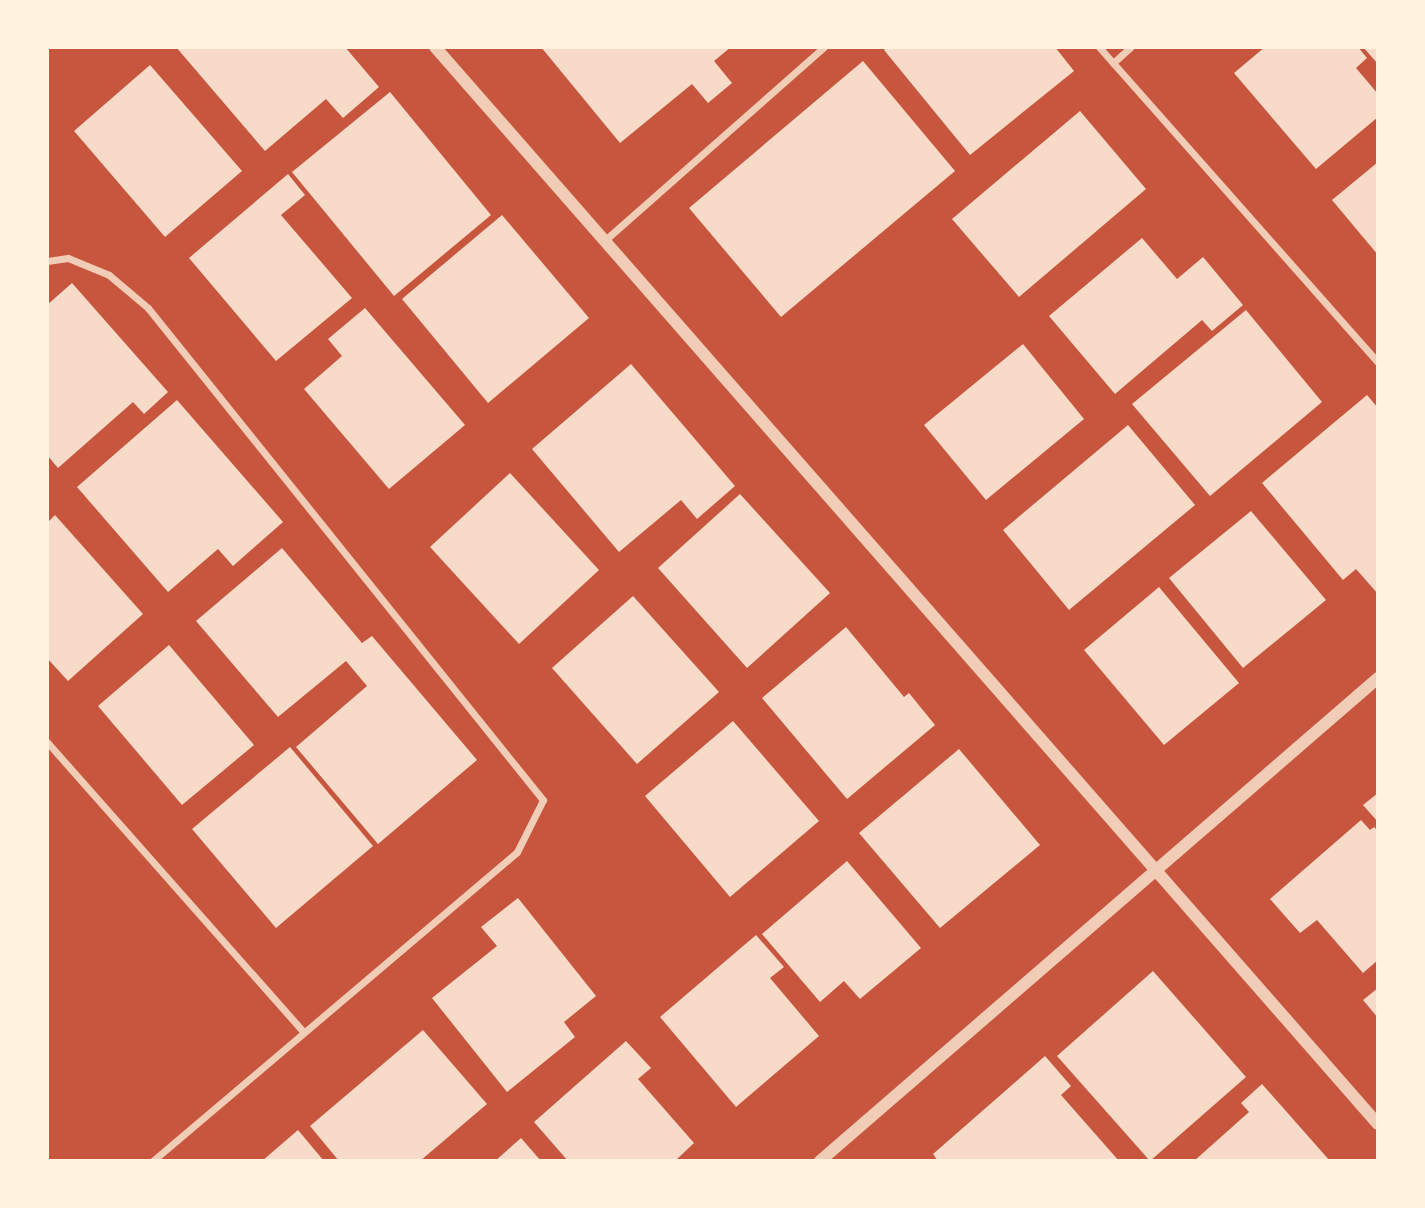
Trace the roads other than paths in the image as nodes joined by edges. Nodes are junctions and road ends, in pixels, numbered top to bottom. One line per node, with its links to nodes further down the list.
1 (435, 47): 6 (street)
2 (824, 47): 6 (street)
3 (1099, 47): 5 (street)
4 (1131, 47): 5 (street)
5 (1113, 63): 8 (street)
6 (604, 242): 11 (street)
7 (47, 261): 12 (street)
8 (1378, 362)
9 (1378, 678): 11 (street)
10 (47, 742): 12 (street)
11 (1156, 870): 13 (street); 15 (street)
12 (304, 1032): 14 (street)
13 (1378, 1124)
14 (152, 1161)
15 (820, 1161)

